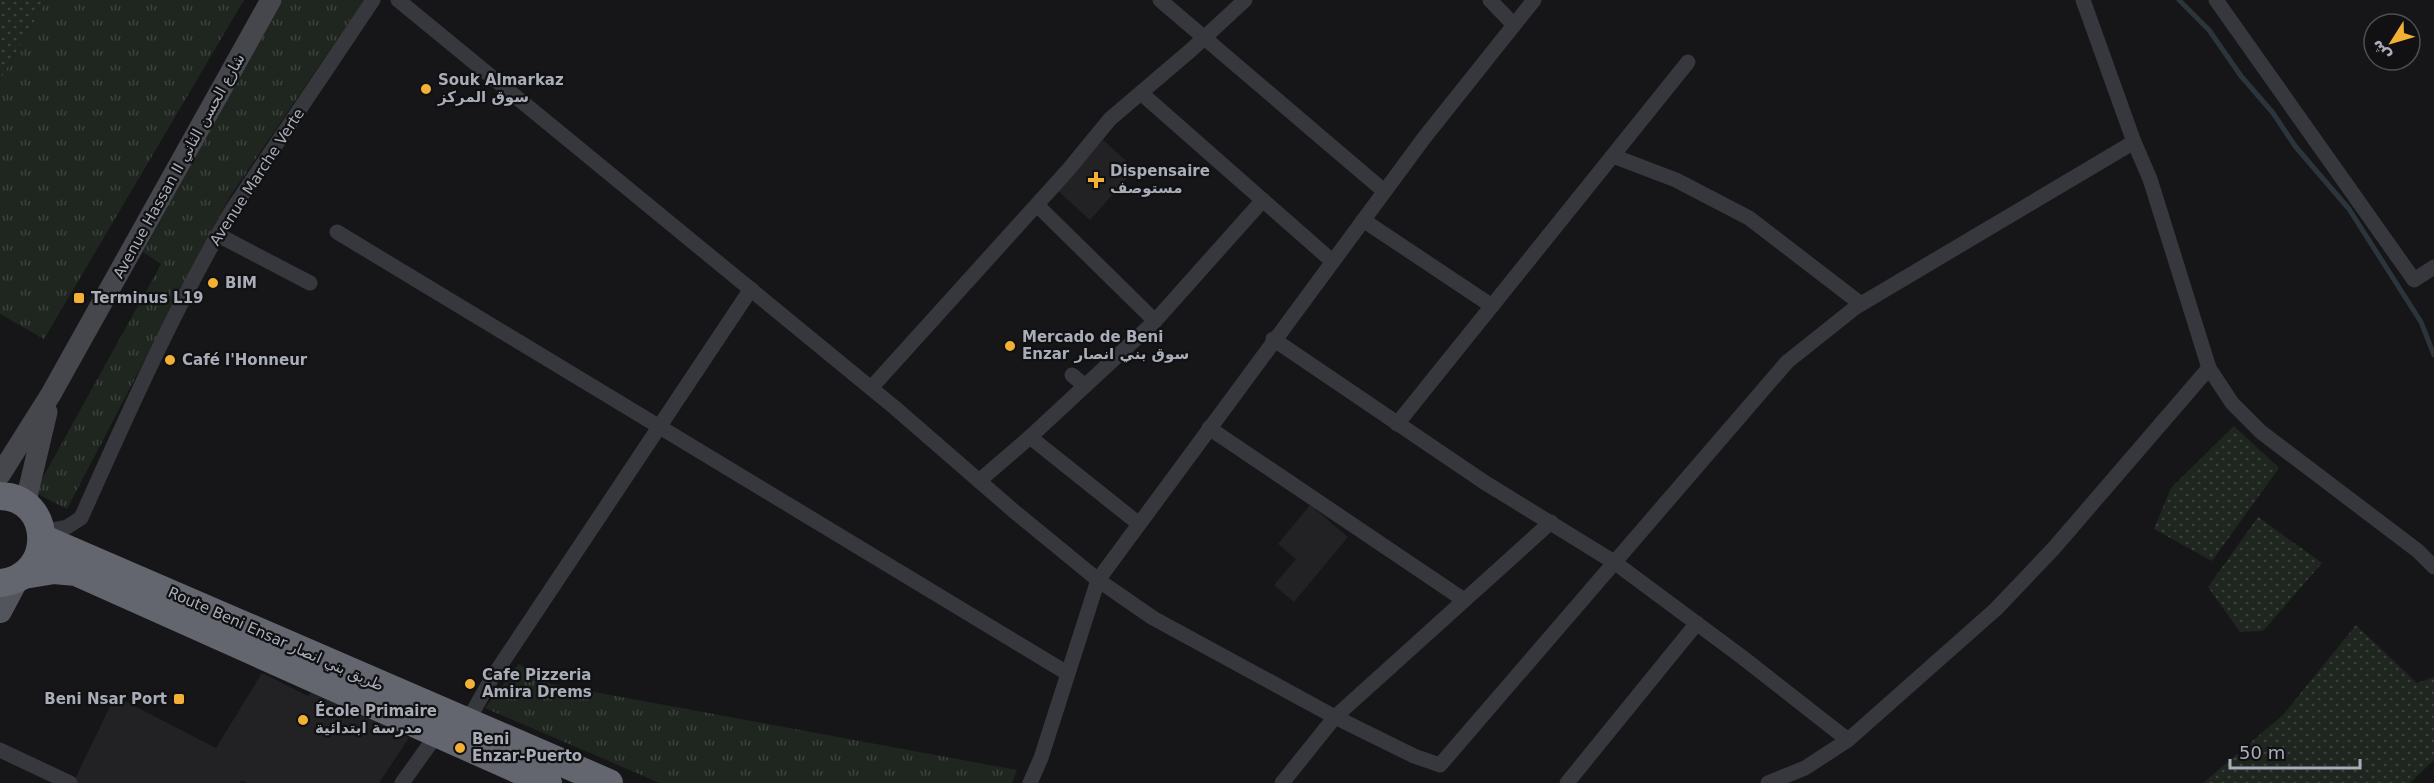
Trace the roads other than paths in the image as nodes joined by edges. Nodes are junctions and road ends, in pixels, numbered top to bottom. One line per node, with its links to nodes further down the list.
1 (272, 0): 34 (street, Avenue Hassan II شارع الحسن الثاني)
2 (373, 0): 21 (street, Avenue Marche Verte)
3 (398, 0): 25 (street)
4 (1160, 0): 11 (street)
5 (1245, 0): 11 (street)
6 (1490, 0): 10 (street)
7 (1534, 0): 10 (street)
8 (2083, 0): 14 (street)
9 (2216, 0): 23 (street)
10 (1514, 25): 16 (street)
11 (1204, 38): 13 (street); 16 (street)
12 (1688, 62): 15 (street)
13 (1141, 93): 17 (street); 18 (street)
14 (2134, 142): 26 (street); 30 (street)
15 (1613, 156): 26 (street); 27 (street)
16 (1384, 191): 19 (street)
17 (1263, 200): 22 (street); 28 (street)
18 (1037, 205): 28 (street); 33 (street)
19 (1363, 220): 22 (street); 27 (street)
20 (337, 232): 36 (street)
21 (218, 235): 24 (street); 44 (street, Avenue Marche Verte)
22 (1332, 261): 29 (street)
23 (2434, 267)
24 (310, 283)
25 (751, 289): 33 (street); 36 (street)
26 (1861, 304): 45 (street)
27 (1492, 306): 35 (street)
28 (1155, 321): 32 (street)
29 (1274, 339): 35 (street); 37 (street)
30 (2209, 368): 46 (street); 56 (street)
31 (1072, 375): 32 (street)
32 (1085, 386): 38 (street)
33 (871, 388): 40 (street)
34 (51, 394): 39 (street, Avenue Hassan II شارع الحسن الثاني); 41 (street, Avenue Hassan II شارع الحسن الثاني)
35 (1397, 424): 42 (street)
36 (660, 427): 53 (street); 55 (street)
37 (1209, 428): 43 (street); 49 (street)
38 (1030, 437): 40 (street); 43 (street)
39 (0, 474)
40 (979, 480): 48 (street)
41 (12, 500): 44 (highway)
42 (1551, 522): 45 (street); 49 (street)
43 (1139, 524): 48 (street)
44 (41, 535): 47 (highway); 50 (highway, Route Beni Ensar طريق بني انصار)
45 (1614, 562): 52 (street); 54 (street)
46 (2434, 567)
47 (14, 579): 50 (highway, Route Beni Ensar طريق بني انصار); 51 (main road)
48 (1098, 580): 53 (street); 54 (street)
49 (1464, 600): 54 (street)
50 (182, 609): 55 (highway, Route Beni Ensar طريق بني انصار)
51 (0, 611)
52 (1697, 623): 56 (street); 64 (street)
53 (1067, 673): 62 (street)
54 (1335, 717): 63 (street)
55 (451, 724): 59 (street); 60 (highway, Route Beni Ensar طريق بني انصار); 61 (highway, Route Beni Ensar طريق بني انصار)
56 (1848, 740): 65 (street)
57 (0, 750): 58 (street)
58 (70, 783)
59 (402, 783)
60 (548, 783)
61 (609, 783)
62 (1030, 783)
63 (1282, 783)
64 (1567, 783)
65 (1768, 783)

